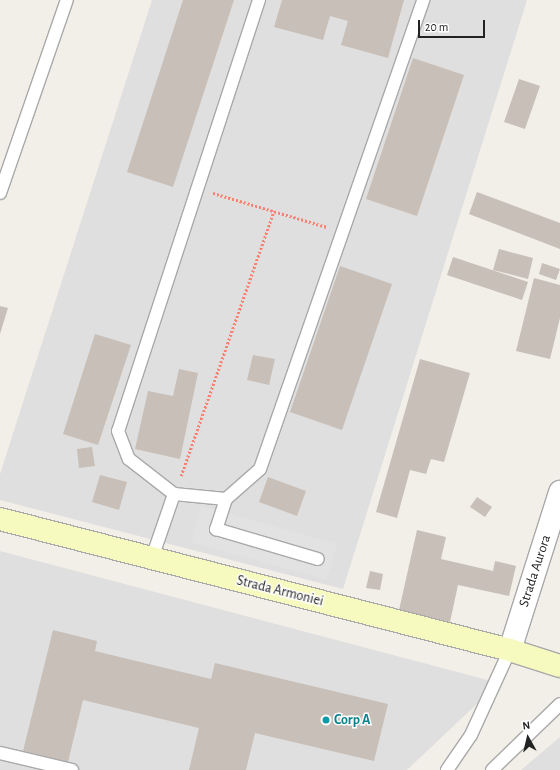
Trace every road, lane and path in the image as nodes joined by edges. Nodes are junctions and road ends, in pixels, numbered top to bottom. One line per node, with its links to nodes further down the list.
1 (67, 0): 5 (lane)
2 (259, 0): 4 (lane)
3 (423, 0): 7 (lane)
4 (197, 188): 6 (path); 9 (lane)
5 (0, 193)
6 (274, 211): 7 (path); 9 (path)
7 (342, 231): 10 (lane)
8 (560, 492): 14 (street, Strada Aurora)
9 (174, 494): 10 (lane); 12 (lane)
10 (226, 499): 13 (lane)
11 (0, 519): 12 (street, Strada Armoniei)
12 (152, 558): 14 (street, Strada Armoniei)
13 (318, 559)
14 (510, 650): 15 (street, Strada Armoniei); 20 (lane)
15 (560, 666)
16 (560, 704): 21 (lane)
17 (0, 753): 18 (lane)
18 (48, 767): 19 (lane)
19 (72, 770)
20 (447, 770)
21 (492, 770)

